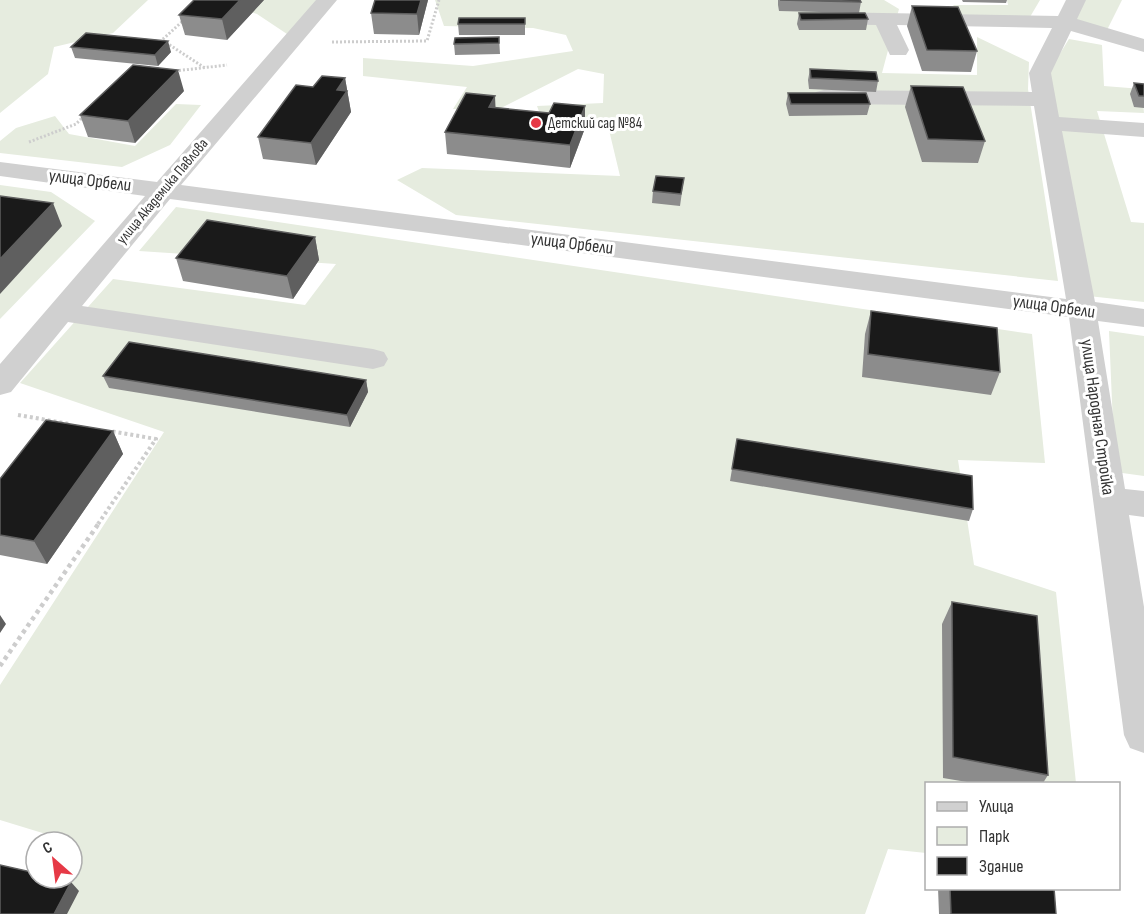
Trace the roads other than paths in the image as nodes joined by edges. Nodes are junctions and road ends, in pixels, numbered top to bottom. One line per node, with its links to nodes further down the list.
1 (327, 0): 13 (street, улица Академика Павлова)
2 (1076, 0): 5 (street, улица Народная Стройка)
3 (800, 18): 4 (street)
4 (883, 19): 5 (street); 7 (street)
5 (1065, 22): 6 (street); 9 (street, улица Народная Стройка)
6 (1144, 46)
7 (898, 50)
8 (811, 97): 9 (street)
9 (1044, 99): 10 (street, улица Народная Стройка)
10 (1048, 123): 11 (street); 14 (street, улица Народная Стройка)
11 (1144, 130)
12 (0, 169): 13 (street, улица Орбели)
13 (164, 189): 14 (street, улица Орбели); 15 (street, улица Академика Павлова)
14 (1082, 310): 16 (street, улица Орбели); 19 (street, улица Народная Стройка)
15 (61, 312): 17 (street); 18 (street, улица Академика Павлова)
16 (1144, 318)
17 (373, 359)
18 (0, 384)
19 (1110, 500): 20 (street); 21 (street, улица Народная Стройка)
20 (1144, 504)
21 (1144, 735)

